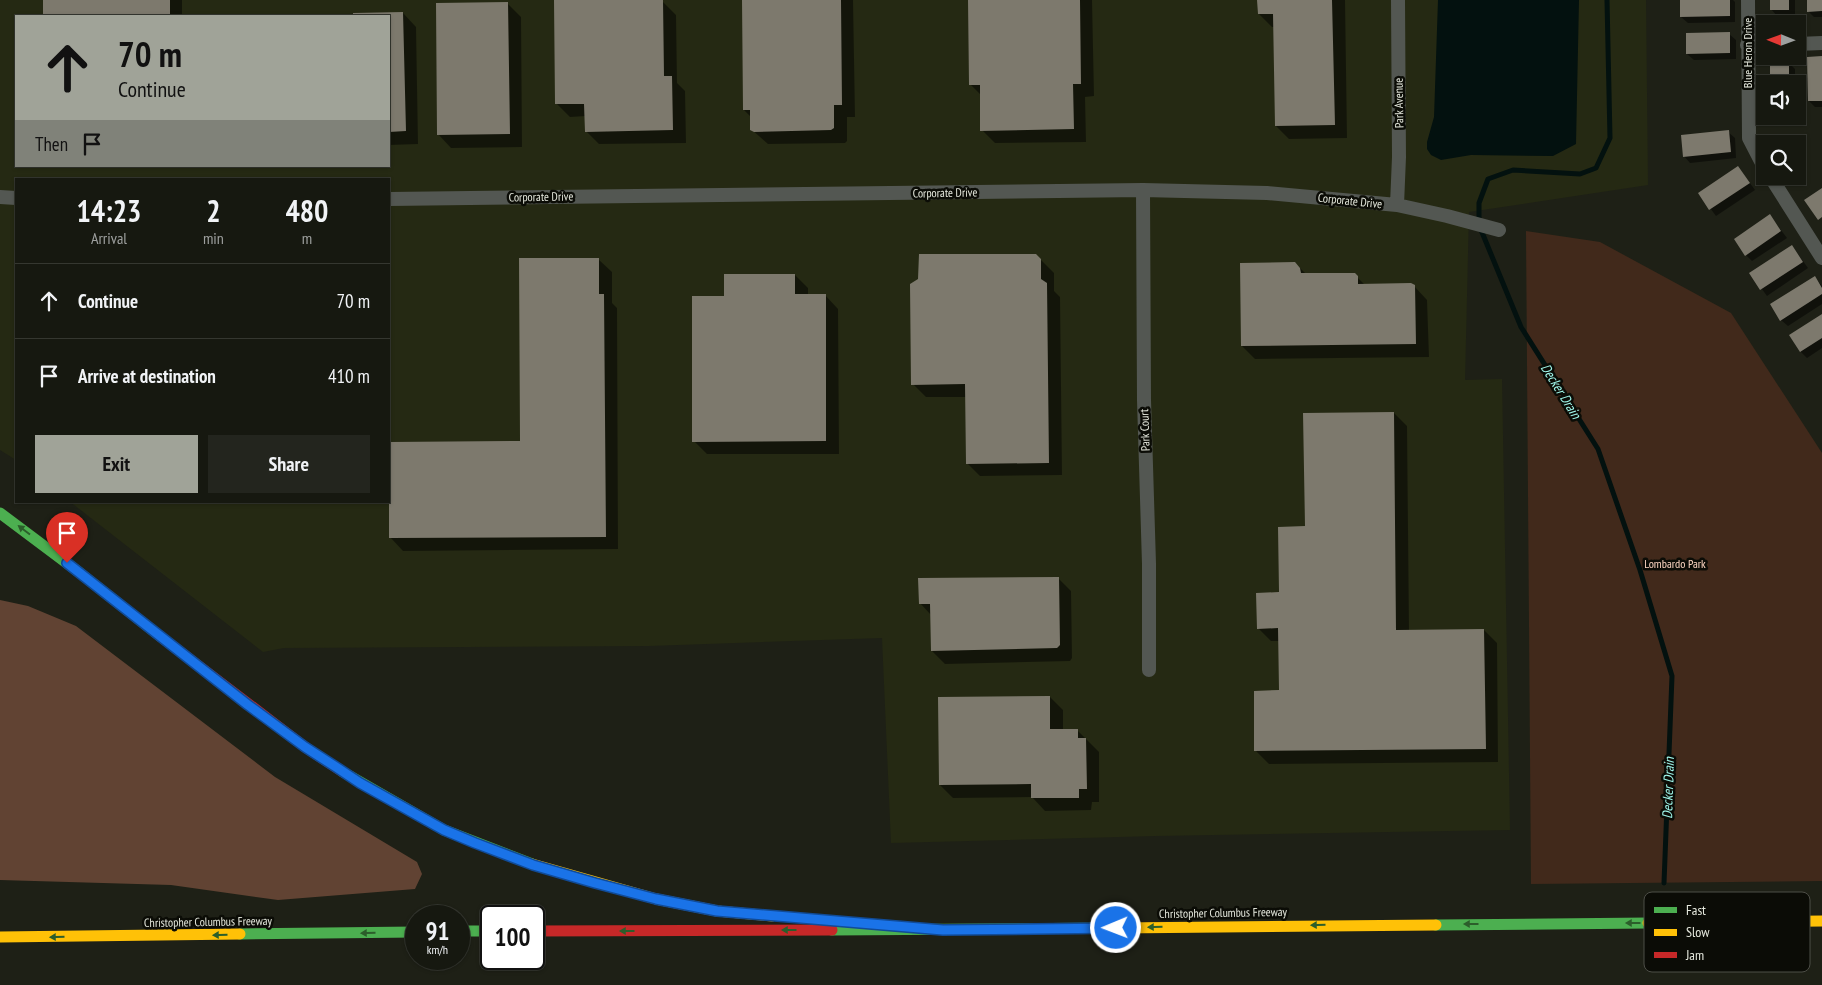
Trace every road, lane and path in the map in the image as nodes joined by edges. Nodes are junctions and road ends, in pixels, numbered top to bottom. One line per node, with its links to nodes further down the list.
1 (1398, 0): 13 (street, Park Avenue)
2 (1748, 0): 5 (street, Blue Heron Drive)
3 (1822, 43): 4 (street)
4 (1806, 44)
5 (1748, 45): 6 (street); 7 (street, Blue Heron Drive)
6 (1756, 45)
7 (1756, 153)
8 (1776, 185): 15 (street)
9 (1142, 190): 12 (street, Corporate Drive); 13 (street, Corporate Drive); 17 (street, Park Court)
10 (0, 197): 11 (street)
11 (15, 198)
12 (390, 199)
13 (1397, 205): 14 (street, Corporate Drive)
14 (1499, 230)
15 (1822, 258)
16 (0, 512): 18 (highway, one-way to 16)
17 (1149, 670)
18 (786, 917)
19 (806, 918): 21 (highway)
20 (1644, 923): 21 (highway, Christopher Columbus Freeway, one-way to 21)
21 (943, 930): 22 (highway, Christopher Columbus Freeway, one-way to 22)
22 (545, 931)
23 (405, 932): 24 (highway, Christopher Columbus Freeway, one-way to 24)
24 (0, 938)

